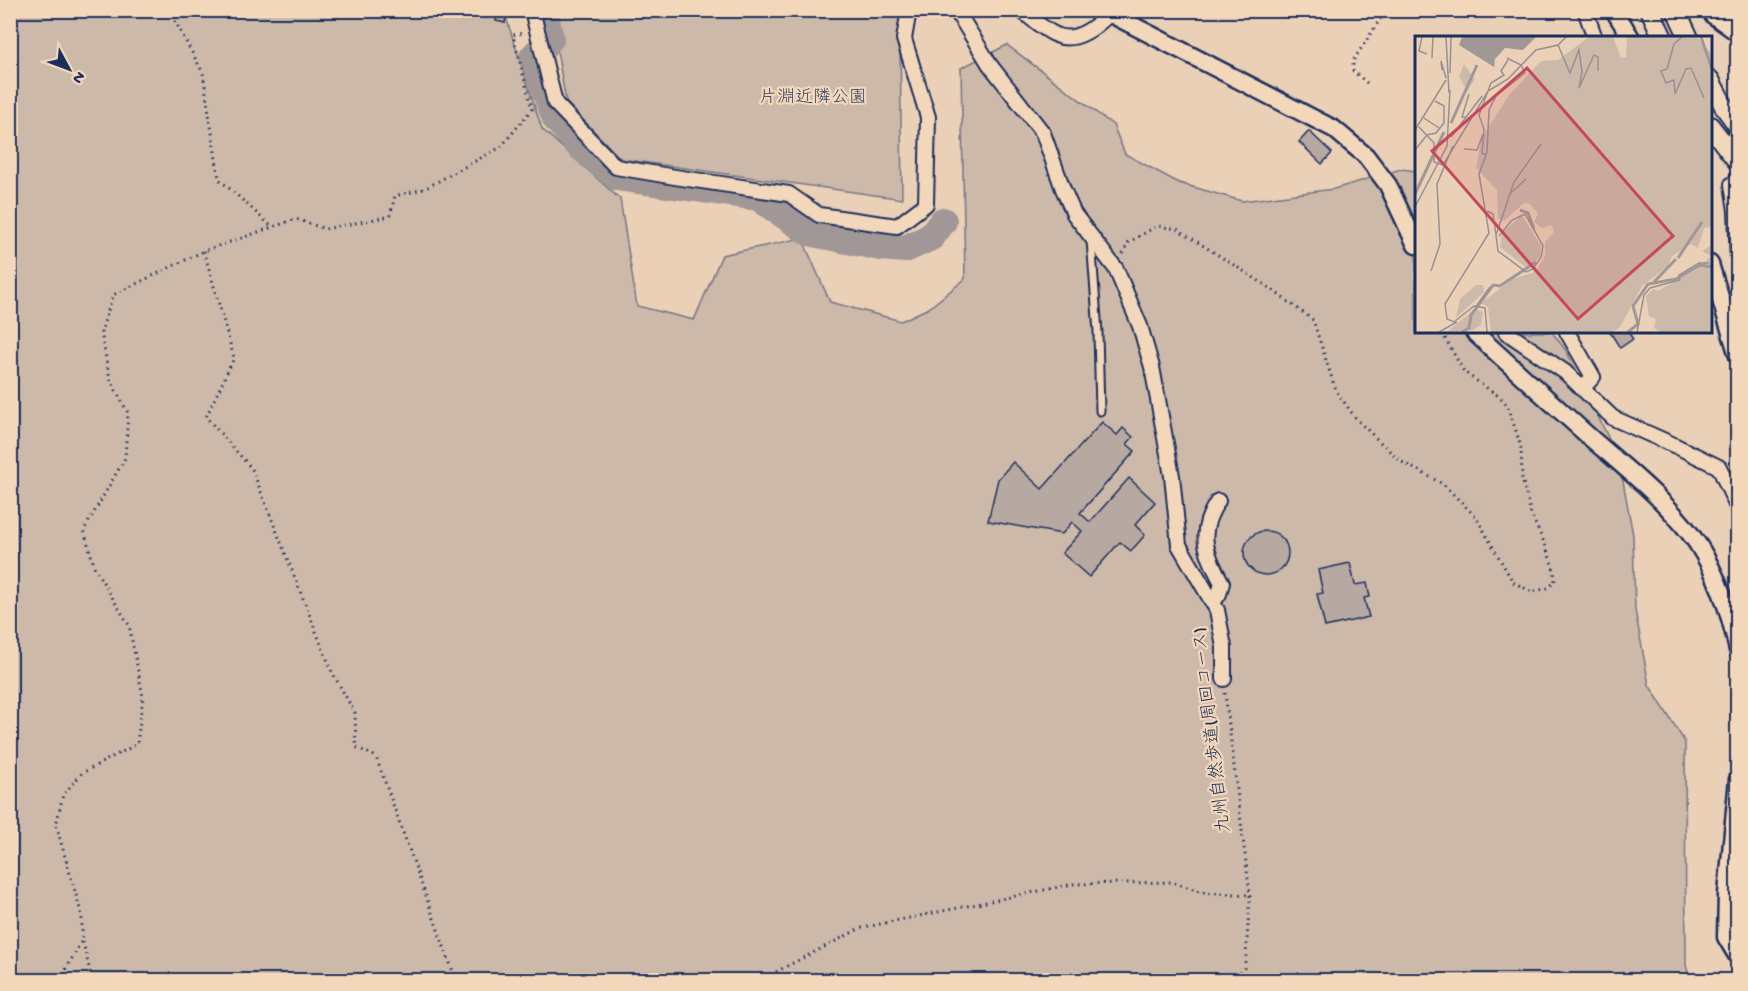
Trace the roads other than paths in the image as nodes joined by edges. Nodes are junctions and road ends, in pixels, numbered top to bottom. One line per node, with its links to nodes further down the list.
1 (532, 10): 2 (street)
2 (909, 10)
3 (956, 10): 22 (street, 九州自然歩道(周回コース))
4 (1021, 10): 10 (street)
5 (1585, 10): 12 (street)
6 (1614, 10): 13 (street)
7 (1650, 10): 14 (main road)
8 (1676, 10): 15 (main road)
9 (1711, 10): 11 (street)
10 (1106, 12): 23 (street)
11 (1736, 32)
12 (1594, 36)
13 (1630, 36)
14 (1662, 36)
15 (1688, 36)
16 (1712, 84): 17 (main road)
17 (1737, 126)
18 (1712, 129): 19 (main road)
19 (1737, 162)
20 (1732, 184): 21 (street)
21 (1737, 213): 24 (street)
22 (1090, 234): 31 (lane); 34 (street, 九州自然歩道(周回コース))
23 (1415, 243)
24 (1737, 261)
25 (1712, 271): 29 (street)
26 (1475, 333): 35 (street)
27 (1507, 333): 30 (street)
28 (1568, 333): 30 (street)
29 (1737, 356)
30 (1582, 389): 33 (street)
31 (1100, 411)
32 (1218, 501): 34 (street)
33 (1737, 509)
34 (1214, 602): 36 (street, 九州自然歩道(周回コース))
35 (1737, 650)
36 (1224, 679)
37 (1737, 779): 38 (street)
38 (1737, 957)

